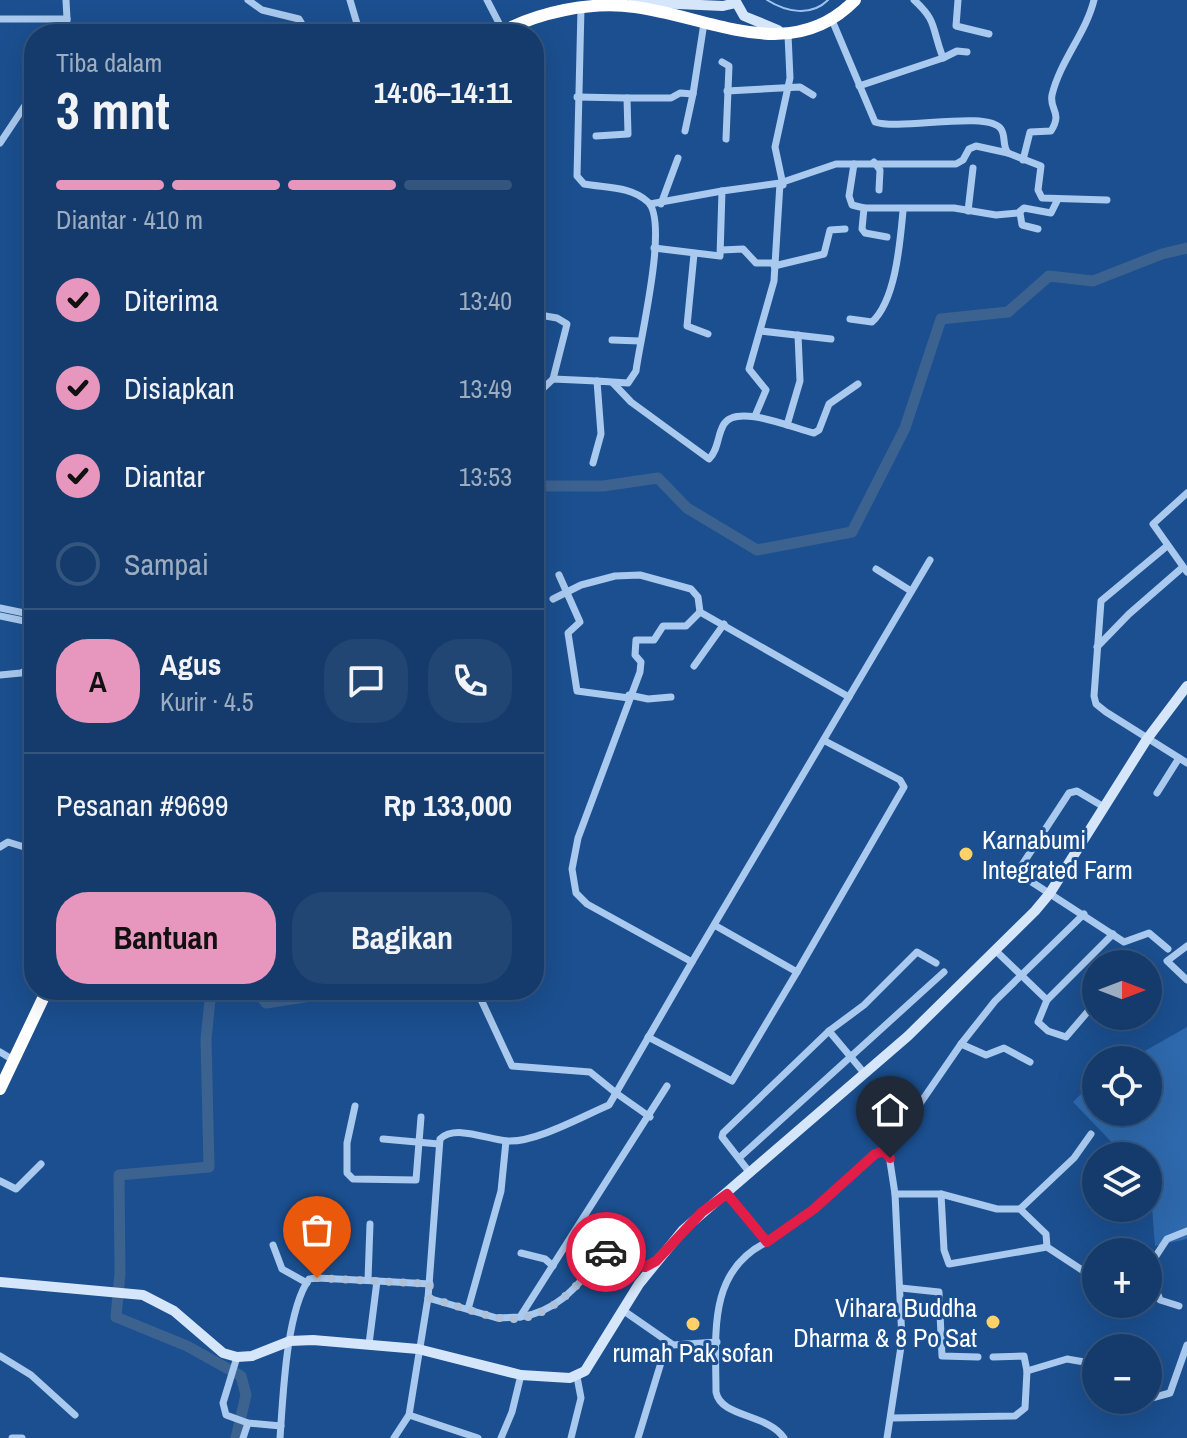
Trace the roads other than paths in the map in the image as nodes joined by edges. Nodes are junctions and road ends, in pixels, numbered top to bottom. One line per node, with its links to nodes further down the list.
1 (66, 0): 14 (street)
2 (248, 0): 18 (street)
3 (350, 0): 19 (street)
4 (487, 0): 20 (street)
5 (844, 0): 23 (highway)
6 (855, 0): 15 (highway)
7 (914, 0): 26 (street)
8 (958, 0): 24 (street)
9 (1094, 0): 42 (street)
10 (633, 2): 11 (street); 21 (highway); 23 (highway)
11 (736, 2): 23 (street)
12 (581, 8): 16 (highway); 22 (highway); 33 (street)
13 (0, 19): 14 (street)
14 (67, 19): 17 (street)
15 (832, 20): 23 (highway); 28 (street)
16 (704, 23): 23 (highway); 31 (street)
17 (67, 24)
18 (302, 24)
19 (357, 24)
20 (497, 24)
21 (511, 24)
22 (517, 24)
23 (783, 32): 29 (street)
24 (989, 34)
25 (967, 52): 26 (street)
26 (943, 58): 28 (street)
27 (722, 62): 30 (street)
28 (859, 86): 40 (street)
29 (788, 89): 30 (street); 32 (street); 46 (street)
30 (727, 91): 38 (street)
31 (693, 94): 34 (street); 36 (street)
32 (813, 95)
33 (577, 97): 34 (street); 51 (street)
34 (627, 98): 37 (street)
35 (24, 107): 39 (street)
36 (685, 131)
37 (596, 136)
38 (726, 139)
39 (0, 143)
40 (1008, 153): 42 (street); 43 (street)
41 (678, 158): 52 (street)
42 (1023, 160): 50 (street)
43 (874, 162): 44 (street); 47 (street)
44 (854, 164): 46 (street); 53 (street)
45 (973, 168): 55 (street)
46 (782, 184): 48 (street); 63 (street)
47 (879, 190)
48 (722, 191): 52 (street); 61 (street)
49 (1107, 200): 50 (street)
50 (1057, 201): 56 (street)
51 (650, 204): 52 (street); 60 (street)
52 (661, 204)
53 (864, 208): 54 (street); 59 (street)
54 (903, 211): 55 (street); 65 (street)
55 (968, 211): 56 (street)
56 (1020, 213): 58 (street)
57 (845, 229): 63 (street)
58 (1038, 229)
59 (887, 237)
60 (654, 248): 62 (street); 71 (street)
61 (722, 250): 62 (street); 63 (street)
62 (694, 254): 67 (street)
63 (774, 264): 66 (street)
64 (544, 316): 72 (street)
65 (850, 319)
66 (761, 331): 68 (street); 77 (street)
67 (708, 334)
68 (798, 335): 69 (street); 78 (street)
69 (831, 339)
70 (612, 340): 71 (street)
71 (640, 341): 74 (street)
72 (553, 379): 73 (street); 76 (street)
73 (597, 381): 74 (street); 79 (street)
74 (613, 383): 77 (street)
75 (858, 384): 78 (street)
76 (544, 388)
77 (755, 416): 78 (street)
78 (787, 425)
79 (593, 463)
80 (1187, 493): 81 (street)
81 (1167, 546): 84 (street); 95 (street)
82 (930, 560): 86 (street)
83 (876, 569): 86 (street)
84 (1185, 569): 95 (street)
85 (559, 575): 87 (street)
86 (911, 591): 102 (street)
87 (565, 592): 88 (street); 90 (street); 100 (street)
88 (553, 599)
89 (0, 608): 92 (street)
90 (700, 612): 94 (street); 100 (street)
91 (0, 616): 93 (street)
92 (24, 617)
93 (24, 619)
94 (724, 624): 96 (street); 102 (street)
95 (1097, 647): 103 (street)
96 (694, 666)
97 (24, 672): 98 (street)
98 (0, 675)
99 (1187, 686): 103 (street)
100 (629, 697): 101 (street); 117 (street)
101 (671, 697)
102 (849, 697): 104 (street)
103 (1147, 739): 105 (street); 107 (street)
104 (825, 741): 112 (street); 119 (street)
105 (1183, 760): 106 (street)
106 (1157, 793)
107 (1104, 807): 110 (street); 110 (street)
108 (0, 847): 109 (street)
109 (24, 847)
110 (1050, 893): 111 (street); 116 (street)
111 (1084, 914): 113 (street); 121 (street)
112 (716, 926): 117 (street); 119 (street)
113 (1113, 934): 115 (street); 126 (street)
114 (1187, 946): 122 (street)
115 (1168, 949)
116 (995, 950): 121 (street); 134 (street)
117 (692, 962): 129 (street)
118 (936, 963): 128 (street)
119 (797, 972): 129 (street)
120 (944, 972): 132 (street)
121 (1020, 976): 126 (street); 130 (street)
122 (1187, 980)
123 (39, 1000): 131 (highway)
124 (40, 1000): 137 (highway)
125 (481, 1000): 138 (street)
126 (1047, 1000): 127 (street)
127 (1082, 1017)
128 (829, 1031): 132 (street); 148 (street)
129 (648, 1037): 138 (street)
130 (961, 1044): 133 (street); 147 (street)
131 (5, 1055): 135 (highway)
132 (850, 1056): 134 (street); 148 (street)
133 (1030, 1062)
134 (865, 1074): 150 (street)
135 (0, 1077)
136 (667, 1086): 141 (street)
137 (0, 1089)
138 (616, 1093): 141 (street); 144 (street)
139 (355, 1106): 145 (street)
140 (421, 1117): 145 (street)
141 (650, 1117): 164 (street)
142 (1091, 1134): 155 (street)
143 (383, 1139): 145 (street)
144 (506, 1141): 146 (street); 174 (street)
145 (420, 1144): 146 (street)
146 (439, 1144): 169 (street)
147 (886, 1153): 153 (street); 158 (street)
148 (739, 1158): 150 (street)
149 (41, 1164): 151 (street)
150 (751, 1174): 152 (street)
151 (0, 1181)
152 (727, 1194): 158 (street); 163 (street)
153 (895, 1194): 154 (street); 170 (street)
154 (941, 1194): 155 (street); 160 (street)
155 (1020, 1209): 160 (street)
156 (370, 1224): 166 (street)
157 (1187, 1231): 161 (street)
158 (767, 1242): 178 (street)
159 (273, 1245): 168 (street)
160 (1047, 1247): 165 (street)
161 (1162, 1247)
162 (521, 1253): 164 (street)
163 (656, 1261): 175 (street); 176 (street)
164 (553, 1266): 176 (street)
165 (1082, 1270)
166 (373, 1280): 168 (street); 169 (street); 180 (street)
167 (0, 1282): 186 (street)
168 (307, 1283): 177 (street)
169 (430, 1284): 171 (street)
170 (901, 1288): 184 (street); 194 (street)
171 (428, 1298): 174 (street); 182 (street)
172 (1162, 1301): 173 (street)
173 (1179, 1306)
174 (468, 1309): 176 (street)
175 (624, 1311): 179 (street); 190 (street)
176 (520, 1317)
177 (290, 1341): 180 (street); 186 (street); 196 (street)
178 (717, 1342): 179 (street); 206 (street)
179 (667, 1343): 205 (street)
180 (369, 1344): 182 (street)
181 (1187, 1345): 191 (street)
182 (418, 1349): 189 (street); 193 (street)
183 (0, 1356): 192 (street)
184 (978, 1357)
185 (993, 1357): 188 (street)
186 (235, 1361): 195 (street)
187 (1082, 1362): 188 (street)
188 (1027, 1371): 194 (street)
189 (521, 1375): 190 (street); 203 (street)
190 (577, 1377): 204 (street)
191 (1162, 1395)
192 (75, 1415)
193 (409, 1415): 201 (street); 202 (street)
194 (891, 1418): 207 (street)
195 (248, 1423): 196 (street); 199 (street)
196 (281, 1426): 200 (street)
197 (12, 1438): 198 (street)
198 (22, 1438)
199 (243, 1438)
200 (280, 1438)
201 (394, 1438)
202 (478, 1438)
203 (501, 1438)
204 (571, 1438)
205 (638, 1438)
206 (784, 1438)
207 (887, 1438)

